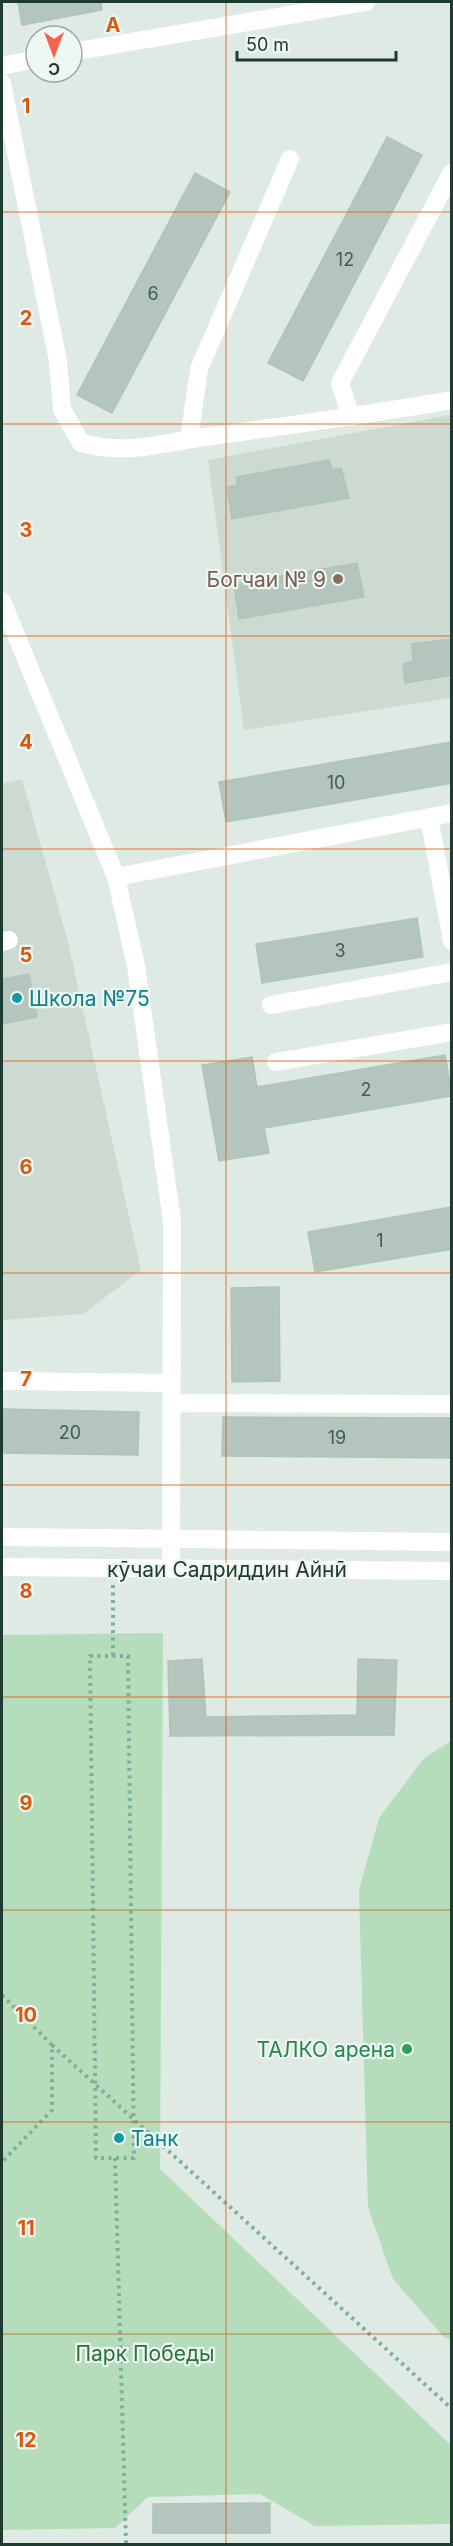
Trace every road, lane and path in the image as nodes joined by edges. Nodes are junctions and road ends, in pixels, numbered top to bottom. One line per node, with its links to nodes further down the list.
1 (366, 2): 2 (street)
2 (84, 50)
3 (24, 61): 4 (street)
4 (2, 66)
5 (2, 83): 10 (street)
6 (290, 159): 10 (street)
7 (452, 172): 9 (street)
8 (452, 400): 9 (street)
9 (351, 417): 10 (street)
10 (189, 439)
11 (2, 601): 14 (street)
12 (452, 813): 13 (street)
13 (429, 817): 14 (street); 15 (street)
14 (117, 877): 21 (street)
15 (452, 941)
16 (452, 972): 17 (street)
17 (271, 1005)
18 (452, 1032): 19 (street)
19 (276, 1062)
20 (2, 1381): 21 (street)
21 (171, 1383): 22 (street)
22 (171, 1403): 23 (street); 25 (street)
23 (452, 1404)
24 (2, 1537): 25 (street, кӯчаи Садриддин Айнӣ)
25 (171, 1540): 26 (street, кӯчаи Садриддин Айнӣ); 28 (street)
26 (452, 1542)
27 (2, 1567): 29 (street, кӯчаи Садриддин Айнӣ)
28 (171, 1567): 29 (street, кӯчаи Садриддин Айнӣ); 30 (street, кӯчаи Садриддин Айнӣ)
29 (113, 1568): 31 (path)
30 (452, 1571)
31 (113, 1656): 34 (path); 35 (path)
32 (2, 1995): 33 (path)
33 (52, 2045): 34 (path); 37 (path)
34 (95, 2084): 35 (path); 36 (path)
35 (133, 2119): 36 (path); 38 (path)
36 (115, 2158): 39 (path)
37 (2, 2162)
38 (452, 2409)
39 (126, 2544)

